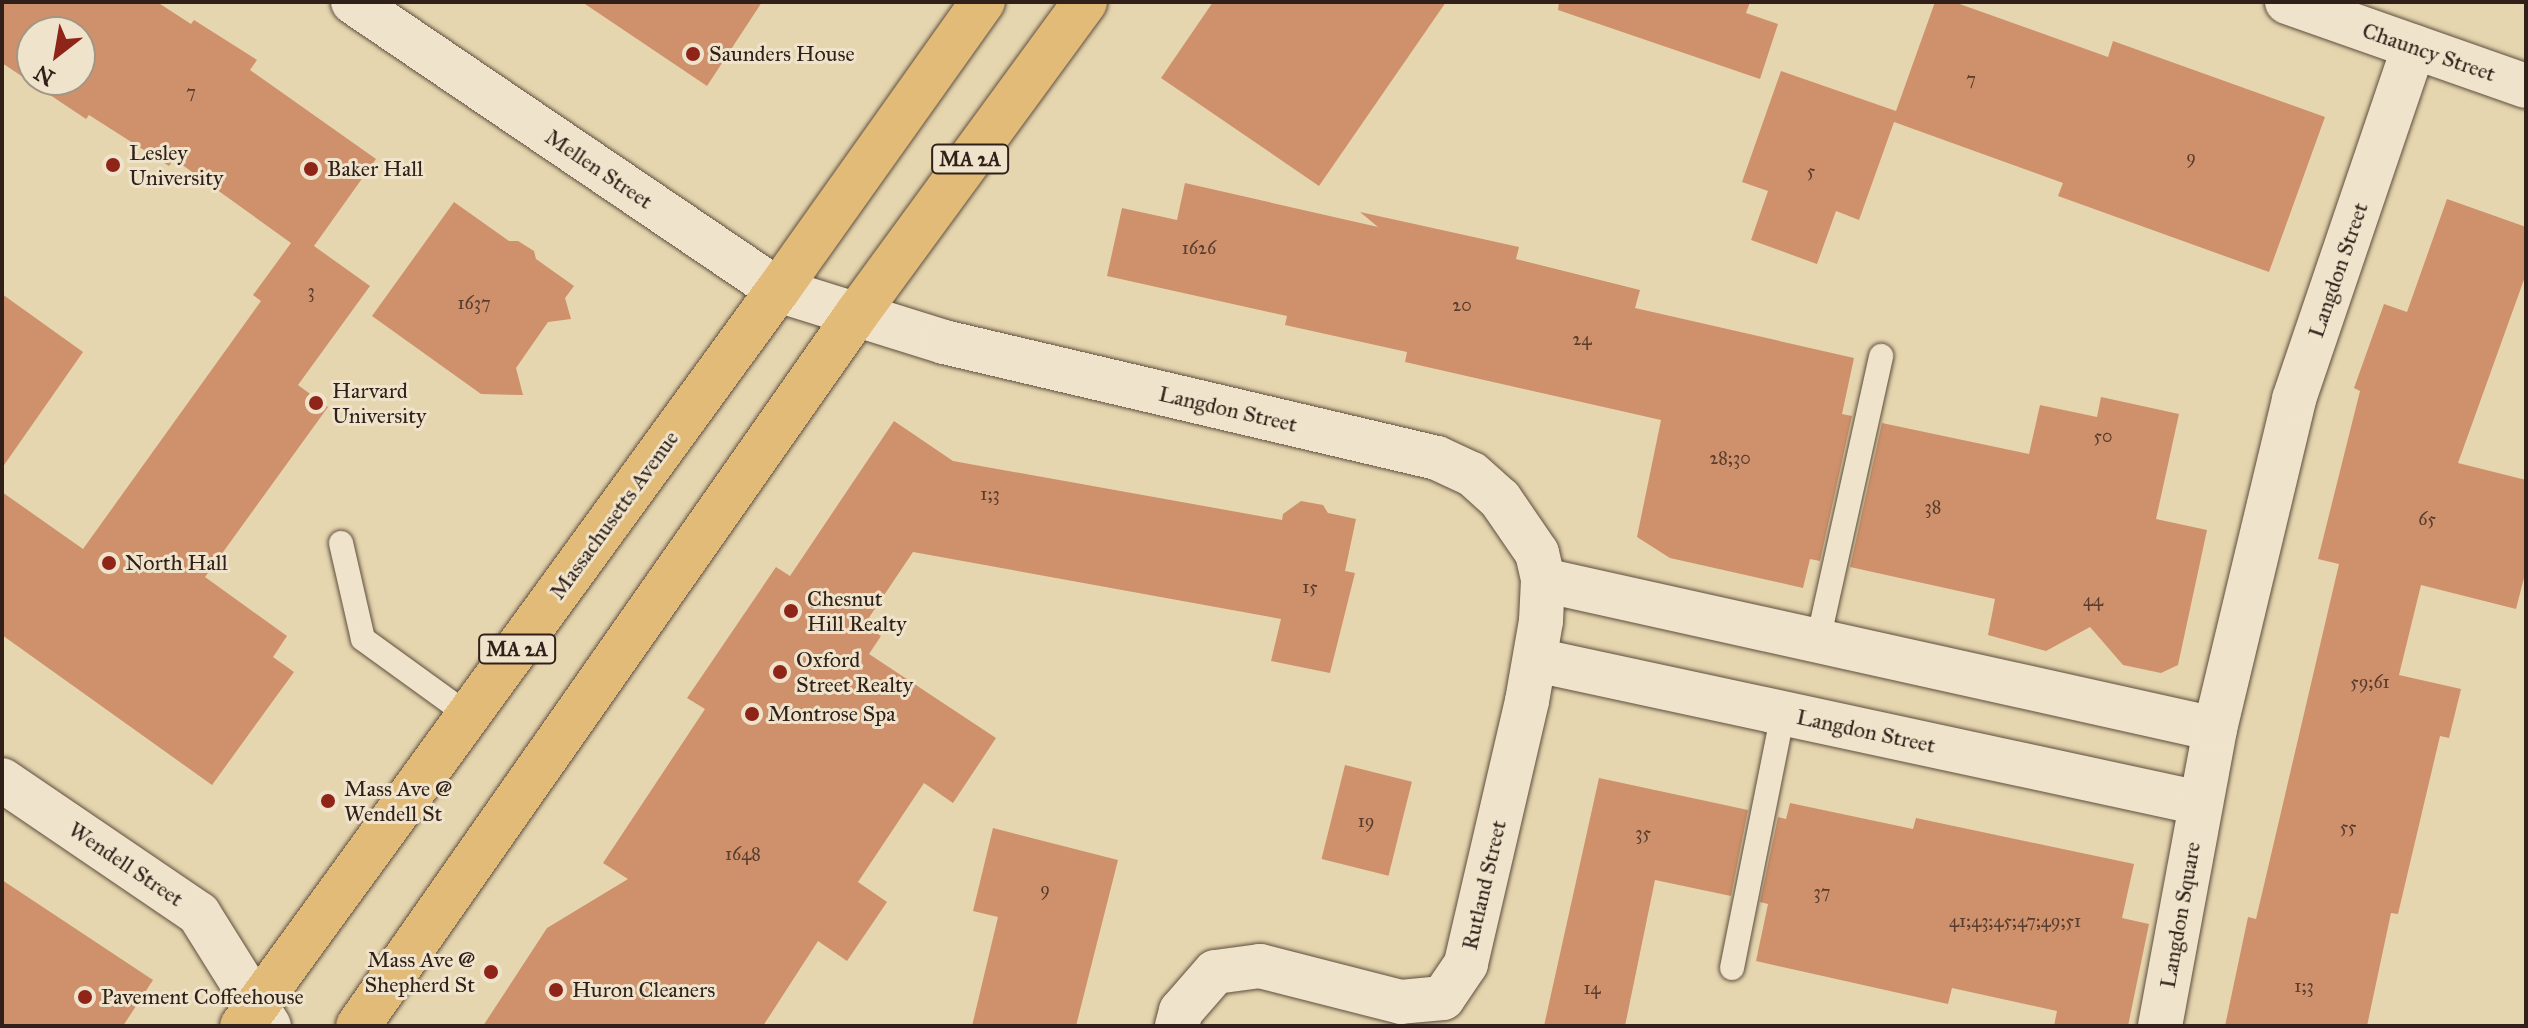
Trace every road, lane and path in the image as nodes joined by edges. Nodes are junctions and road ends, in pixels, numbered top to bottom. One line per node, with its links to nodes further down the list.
1 (353, 2): 7 (street, Mellen Street)
2 (983, 2): 7 (main road, Massachusetts Avenue / MA 2A)
3 (1085, 2): 8 (main road, MA 2A)
4 (2287, 2): 5 (street, Chauncy Street)
5 (2414, 47): 6 (street, Chauncy Street); 16 (street, Langdon Street)
6 (2526, 86)
7 (778, 290): 8 (street, Mellen Street); 15 (main road, Massachusetts Avenue / MA 2A)
8 (856, 315): 11 (street, Langdon Street); 21 (main road, MA 2A)
9 (1881, 356): 12 (lane)
10 (341, 543): 15 (lane)
11 (1543, 580): 12 (street); 13 (street, Langdon Street)
12 (1818, 641): 16 (street)
13 (1536, 660): 14 (street, Langdon Street); 22 (street, Rutland Street)
14 (1783, 713): 18 (street, Langdon Street); 19 (lane)
15 (468, 715): 20 (main road, Massachusetts Avenue / MA 2A)
16 (2215, 729): 18 (street, Langdon Street)
17 (2, 780): 20 (street, Wendell Street)
18 (2200, 803): 23 (street, Langdon Square)
19 (1732, 968)
20 (256, 1020)
21 (358, 1026)
22 (1177, 1026)
23 (2160, 1026)

